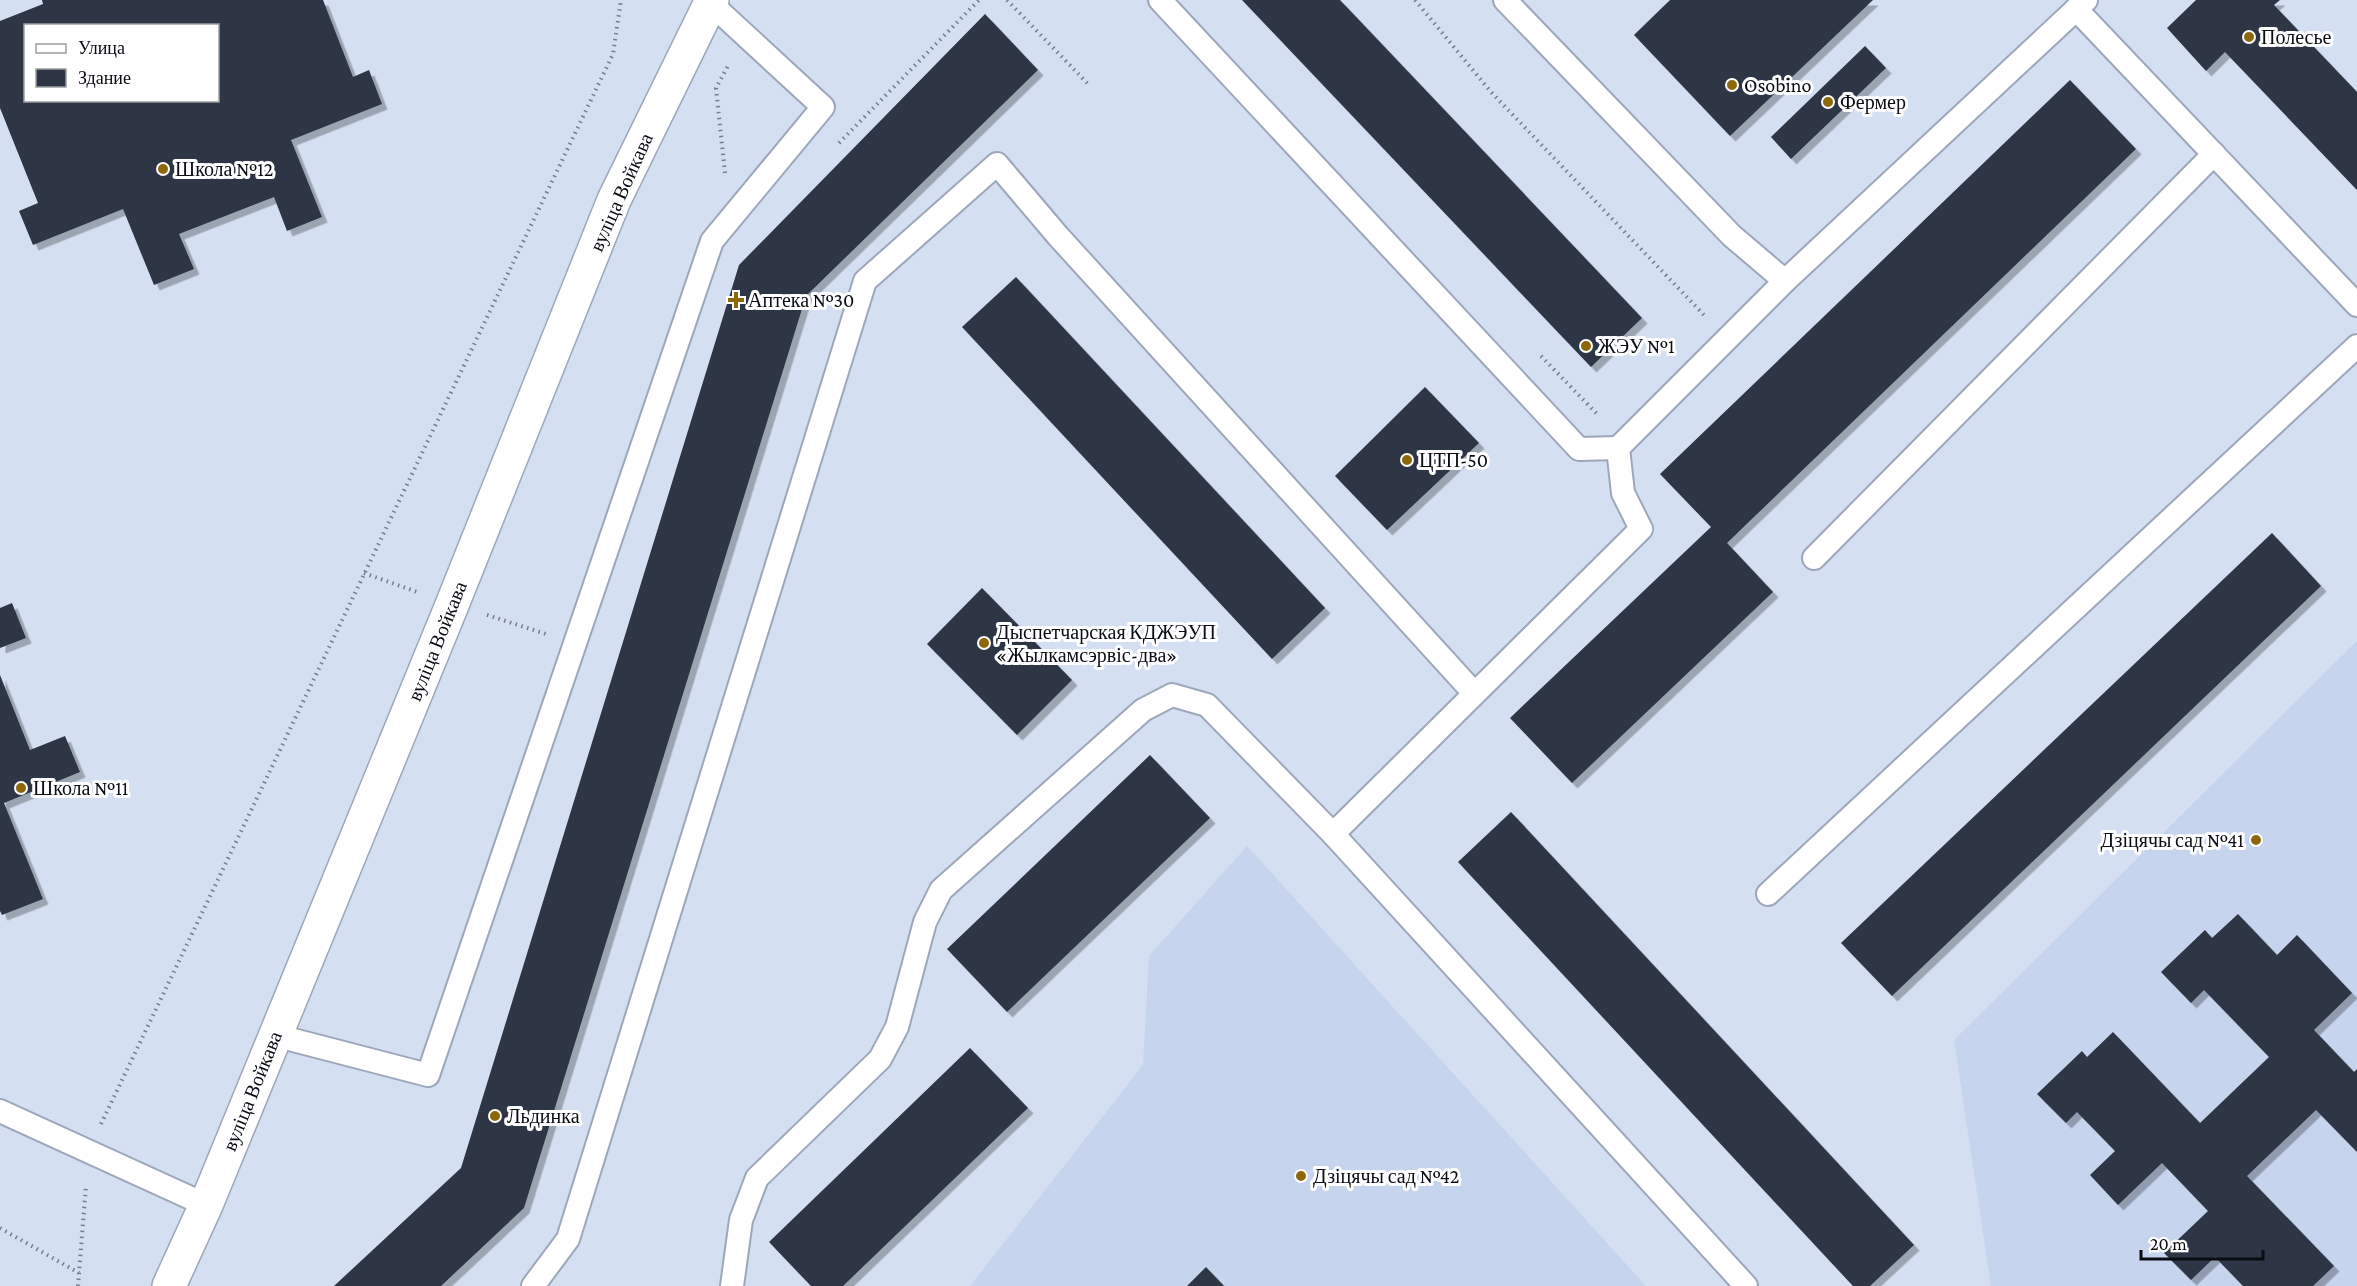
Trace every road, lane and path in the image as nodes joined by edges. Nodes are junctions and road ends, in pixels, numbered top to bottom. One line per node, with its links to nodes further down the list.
1 (621, 0): 25 (path)
2 (979, 0): 11 (path)
3 (1007, 0): 10 (path)
4 (1160, 0): 18 (lane)
5 (1415, 0): 16 (path)
6 (1505, 0): 14 (lane)
7 (709, 1): 9 (lane); 23 (main road, вуліца Войкава)
8 (2081, 5): 12 (lane); 14 (lane)
9 (745, 35): 13 (path); 13 (lane)
10 (1090, 86)
11 (832, 151)
12 (2214, 154): 15 (lane); 19 (lane)
13 (730, 219): 23 (lane)
14 (1785, 281): 16 (lane)
15 (2357, 305)
16 (1727, 339): 18 (lane)
17 (2357, 346): 22 (lane)
18 (1618, 448): 20 (lane)
19 (1814, 558)
20 (1474, 693): 21 (lane); 31 (lane)
21 (1332, 834): 32 (lane); 33 (lane)
22 (1768, 894)
23 (274, 1035): 26 (main road, вуліца Войкава)
24 (0, 1111): 25 (lane)
25 (88, 1151): 26 (lane); 28 (path)
26 (206, 1205): 30 (main road, вуліца Войкава)
27 (0, 1228): 28 (path)
28 (79, 1273): 29 (path)
29 (78, 1286)
30 (169, 1286)
31 (533, 1286)
32 (732, 1286)
33 (1746, 1286)

